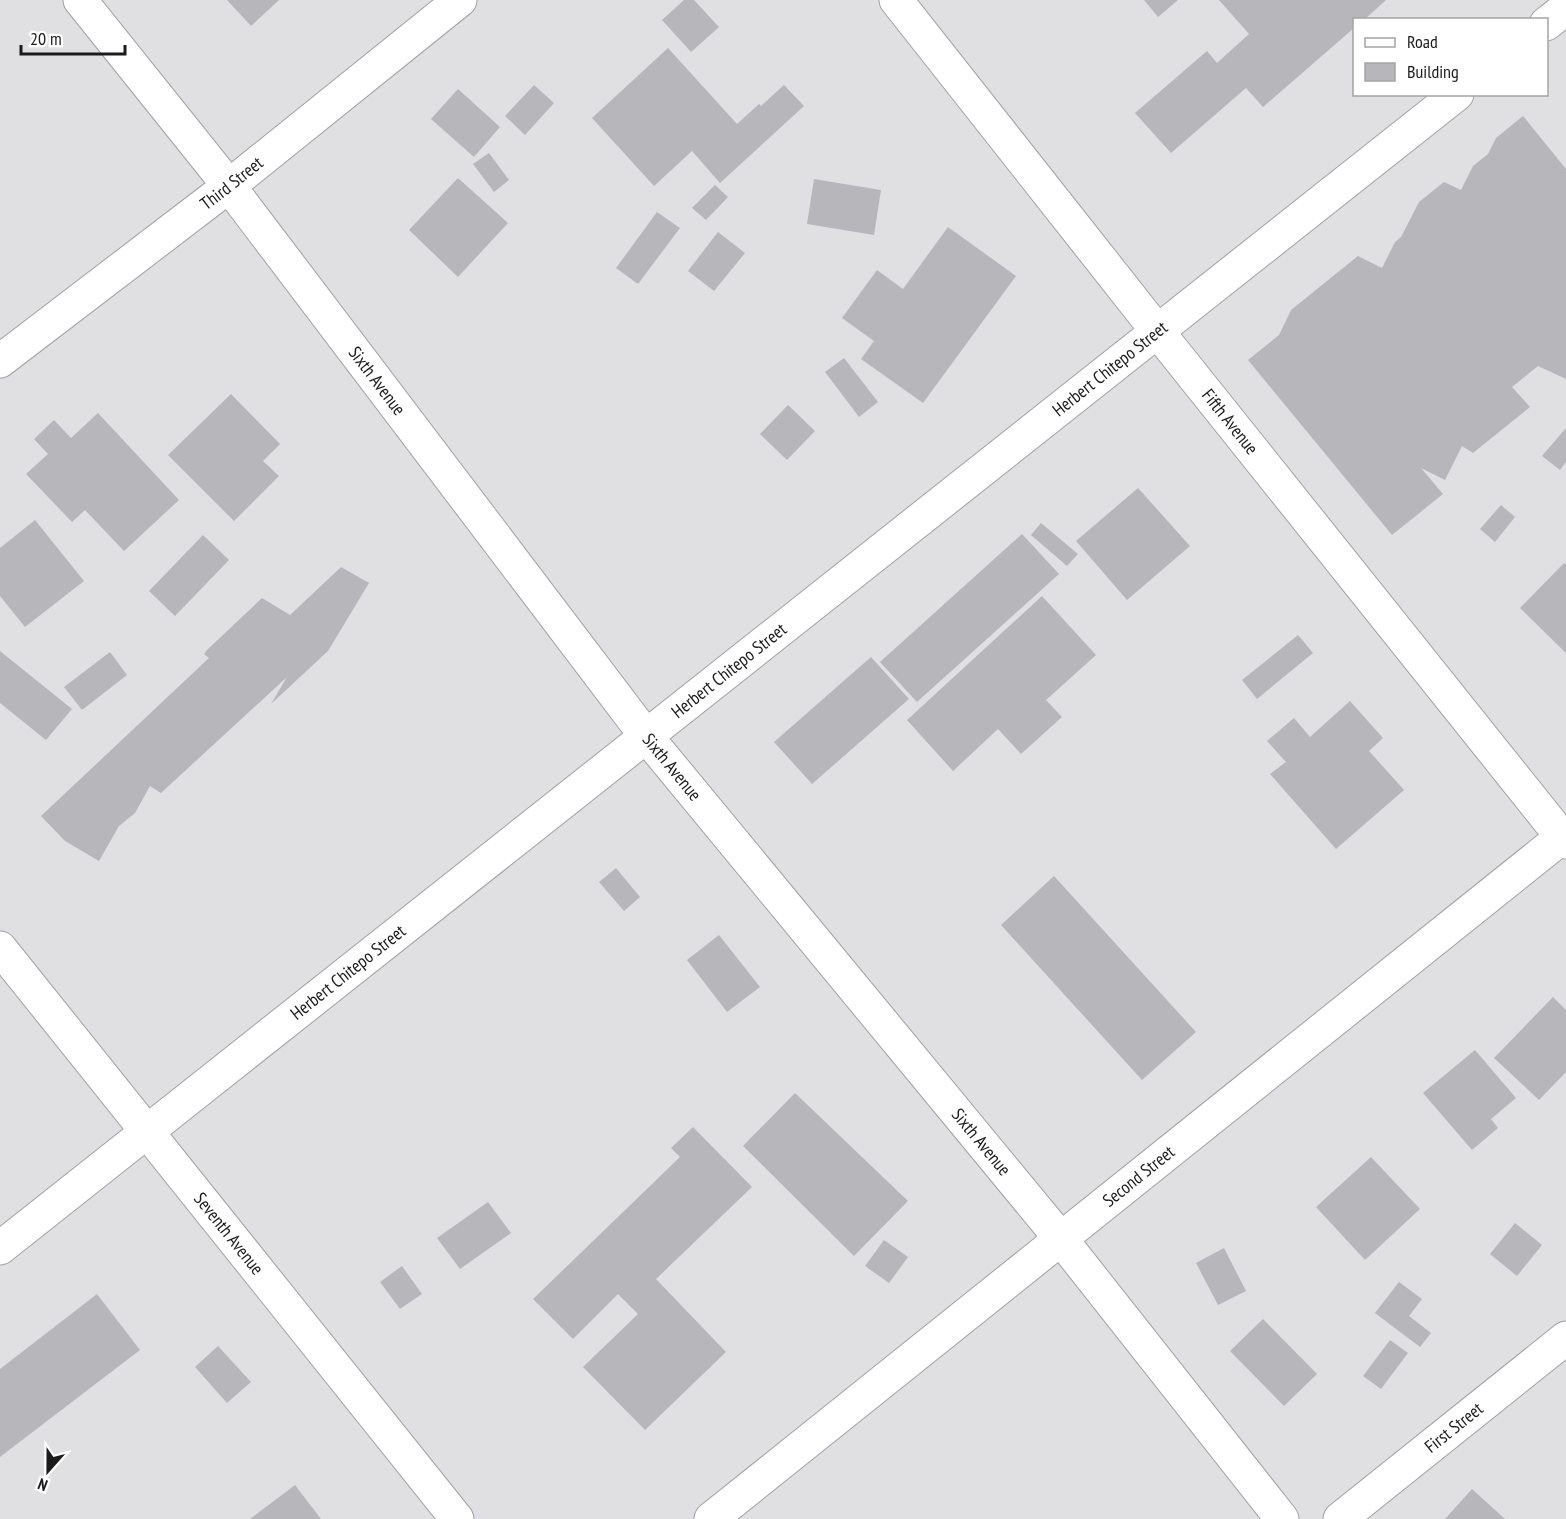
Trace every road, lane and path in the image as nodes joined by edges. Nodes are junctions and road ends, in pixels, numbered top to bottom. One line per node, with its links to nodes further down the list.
1 (80, 0): 7 (street, Sixth Avenue)
2 (460, 0): 7 (street, Third Street)
3 (897, 0): 8 (street, Fifth Avenue)
4 (1566, 8): 5 (street)
5 (1548, 22)
6 (1454, 96): 8 (street, Herbert Chitepo Street)
7 (229, 186): 9 (street, Third Street); 10 (street, Sixth Avenue)
8 (1158, 332): 10 (street, Herbert Chitepo Street); 11 (street, Fifth Avenue)
9 (0, 361)
10 (646, 736): 13 (street, Herbert Chitepo Street); 14 (street, Sixth Avenue)
11 (1565, 838): 14 (street, Second Street)
12 (0, 948): 13 (street, Seventh Avenue)
13 (146, 1132): 15 (street, Herbert Chitepo Street); 17 (street, Seventh Avenue)
14 (1061, 1239): 18 (street, Second Street); 19 (street, Sixth Avenue)
15 (0, 1248)
16 (1566, 1338): 20 (street, First Street)
17 (457, 1519)
18 (711, 1519)
19 (1282, 1519)
20 (1340, 1519)

